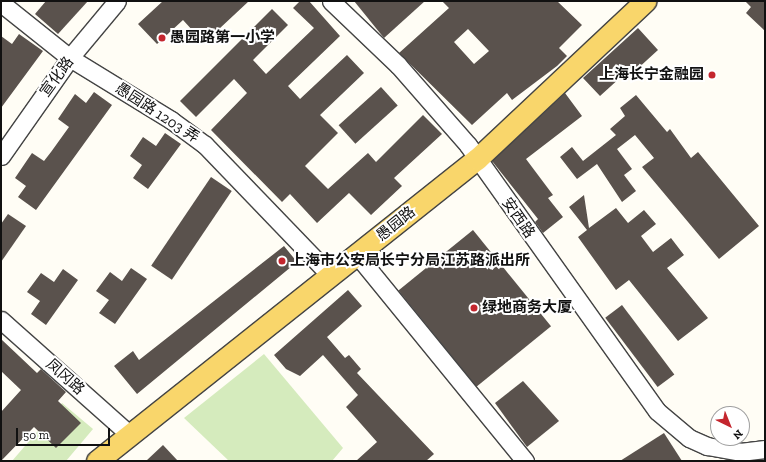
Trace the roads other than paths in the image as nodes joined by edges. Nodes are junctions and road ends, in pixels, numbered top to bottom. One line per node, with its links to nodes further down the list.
1 (117, 1): 5 (street, 宣化路)
2 (331, 1): 7 (street, 安西路)
3 (645, 1): 7 (main road, 愚园路)
4 (1, 3): 5 (street, 愚园路 1203 弄)
5 (70, 58): 6 (street, 宣化路); 9 (street, 愚园路 1203 弄)
6 (1, 156)
7 (477, 159): 8 (main road, 愚园路); 12 (street, 安西路)
8 (357, 255): 9 (main road, 愚园路); 14 (street)
9 (331, 276): 11 (main road, 愚园路)
10 (1, 320): 11 (street, 凤冈路)
11 (129, 434): 13 (main road, 愚园路)
12 (765, 449)
13 (97, 461)
14 (525, 461)

